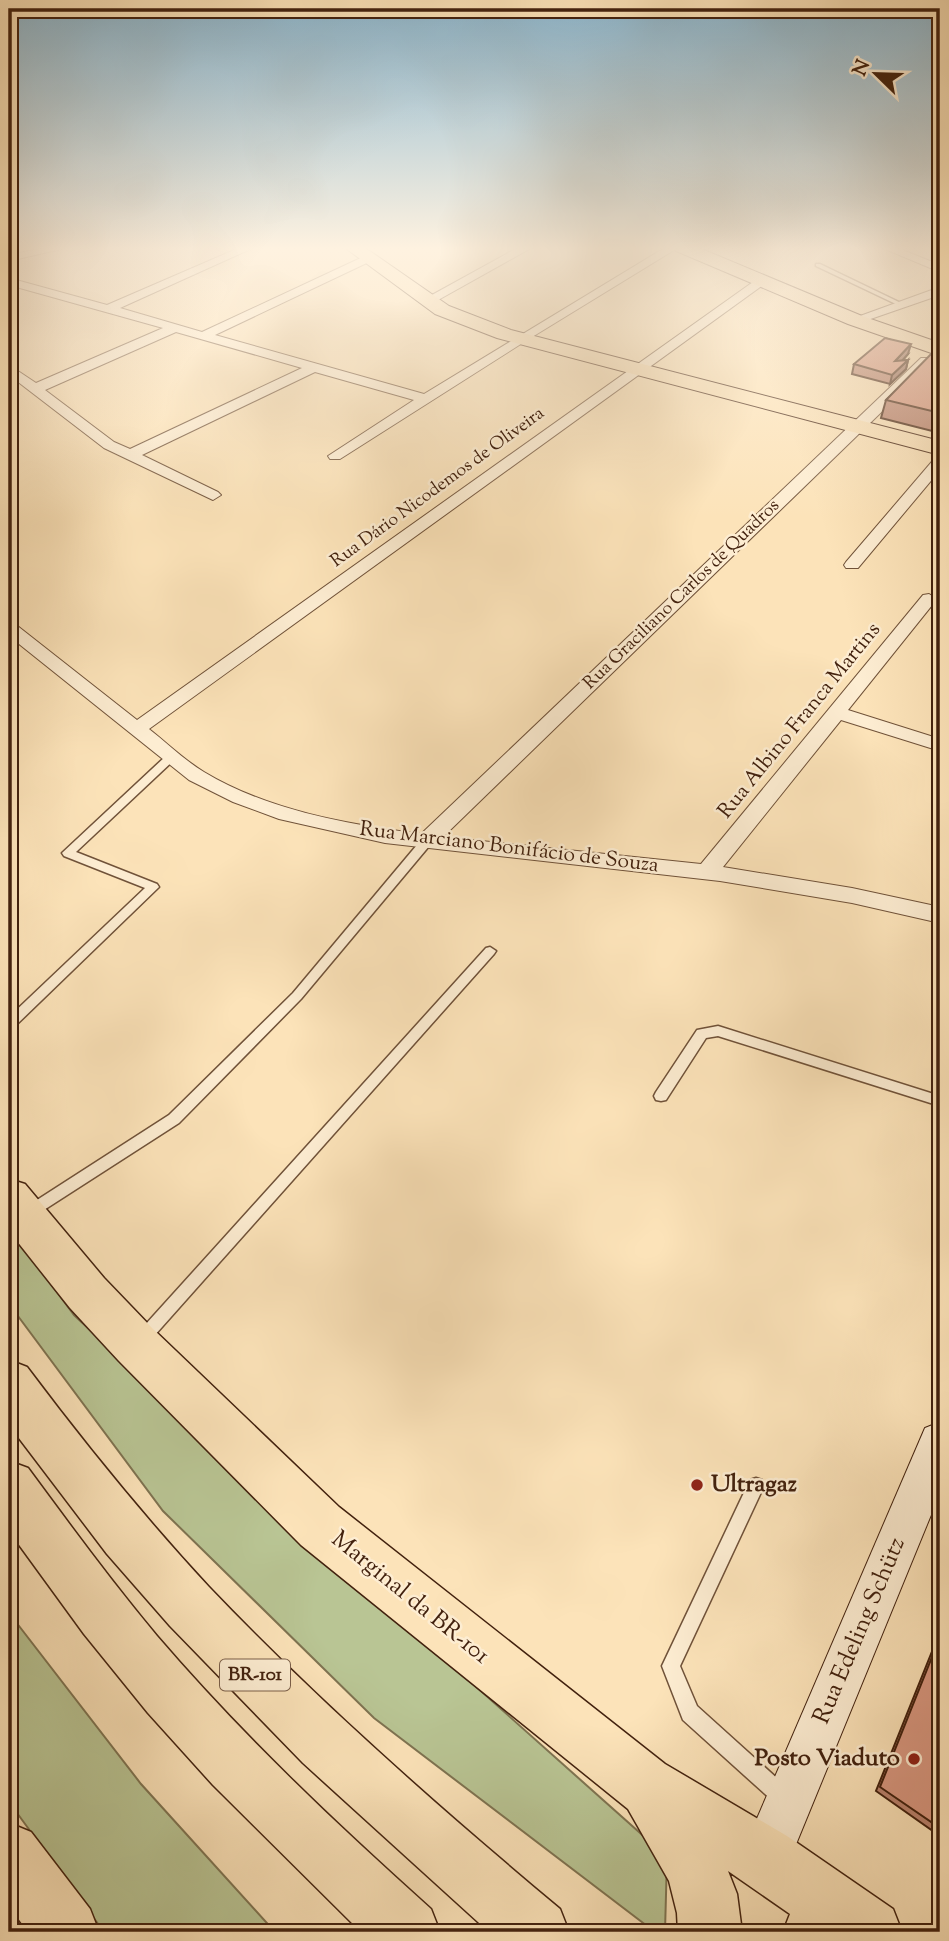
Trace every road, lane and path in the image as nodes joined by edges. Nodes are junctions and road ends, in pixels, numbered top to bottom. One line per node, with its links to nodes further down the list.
1 (153, 338): 11 (street)
2 (208, 338): 8 (street)
3 (515, 338): 6 (main road)
4 (682, 338): 10 (street, Rua Dário Nicodemos de Oliveira)
5 (904, 338): 7 (main road)
6 (519, 339): 10 (main road); 12 (street)
7 (939, 350): 13 (street, Rua Graciliano Carlos de Quadros)
8 (314, 368): 12 (street); 15 (street)
9 (9, 369): 11 (street)
10 (638, 369): 13 (main road); 23 (street, Rua Dário Nicodemos de Oliveira)
11 (37, 388): 15 (street)
12 (426, 399): 16 (street)
13 (858, 425): 14 (main road); 26 (street, Rua Graciliano Carlos de Quadros)
14 (940, 448)
15 (130, 455): 18 (street)
16 (335, 456)
17 (940, 461): 19 (street)
18 (213, 495)
19 (852, 565)
20 (929, 599): 22 (street, Rua Albino Franca Martins)
21 (9, 628): 23 (street, Rua Marciano Bonifácio de Souza)
22 (837, 713): 24 (street); 27 (street, Rua Albino Franca Martins)
23 (136, 729): 25 (street, Rua Marciano Bonifácio de Souza)
24 (940, 745)
25 (170, 758): 26 (street, Rua Marciano Bonifácio de Souza); 30 (lane)
26 (426, 842): 27 (street, Rua Marciano Bonifácio de Souza); 33 (lane)
27 (707, 872): 28 (street, Rua Marciano Bonifácio de Souza)
28 (940, 915)
29 (491, 951): 34 (lane)
30 (9, 1025)
31 (661, 1096): 32 (lane)
32 (940, 1101)
33 (15, 1207): 34 (highway, Marginal da BR-101)
34 (136, 1345): 41 (highway, Marginal da BR-101)
35 (9, 1384): 47 (highway, BR-101)
36 (940, 1443): 42 (main road, Rua Edeling Schütz)
37 (757, 1486): 42 (lane)
38 (9, 1487): 40 (highway)
39 (9, 1506): 40 (highway)
40 (137, 1655): 46 (highway)
41 (644, 1784): 44 (highway, Marginal da BR-101); 48 (highway)
42 (787, 1801): 44 (main road, Rua Edeling Schütz)
43 (9, 1854): 45 (highway)
44 (765, 1858): 51 (highway, Marginal da BR-101)
45 (68, 1932)
46 (408, 1932)
47 (537, 1932)
48 (710, 1932)
49 (815, 1932): 50 (highway)
50 (823, 1932)
51 (870, 1932)

